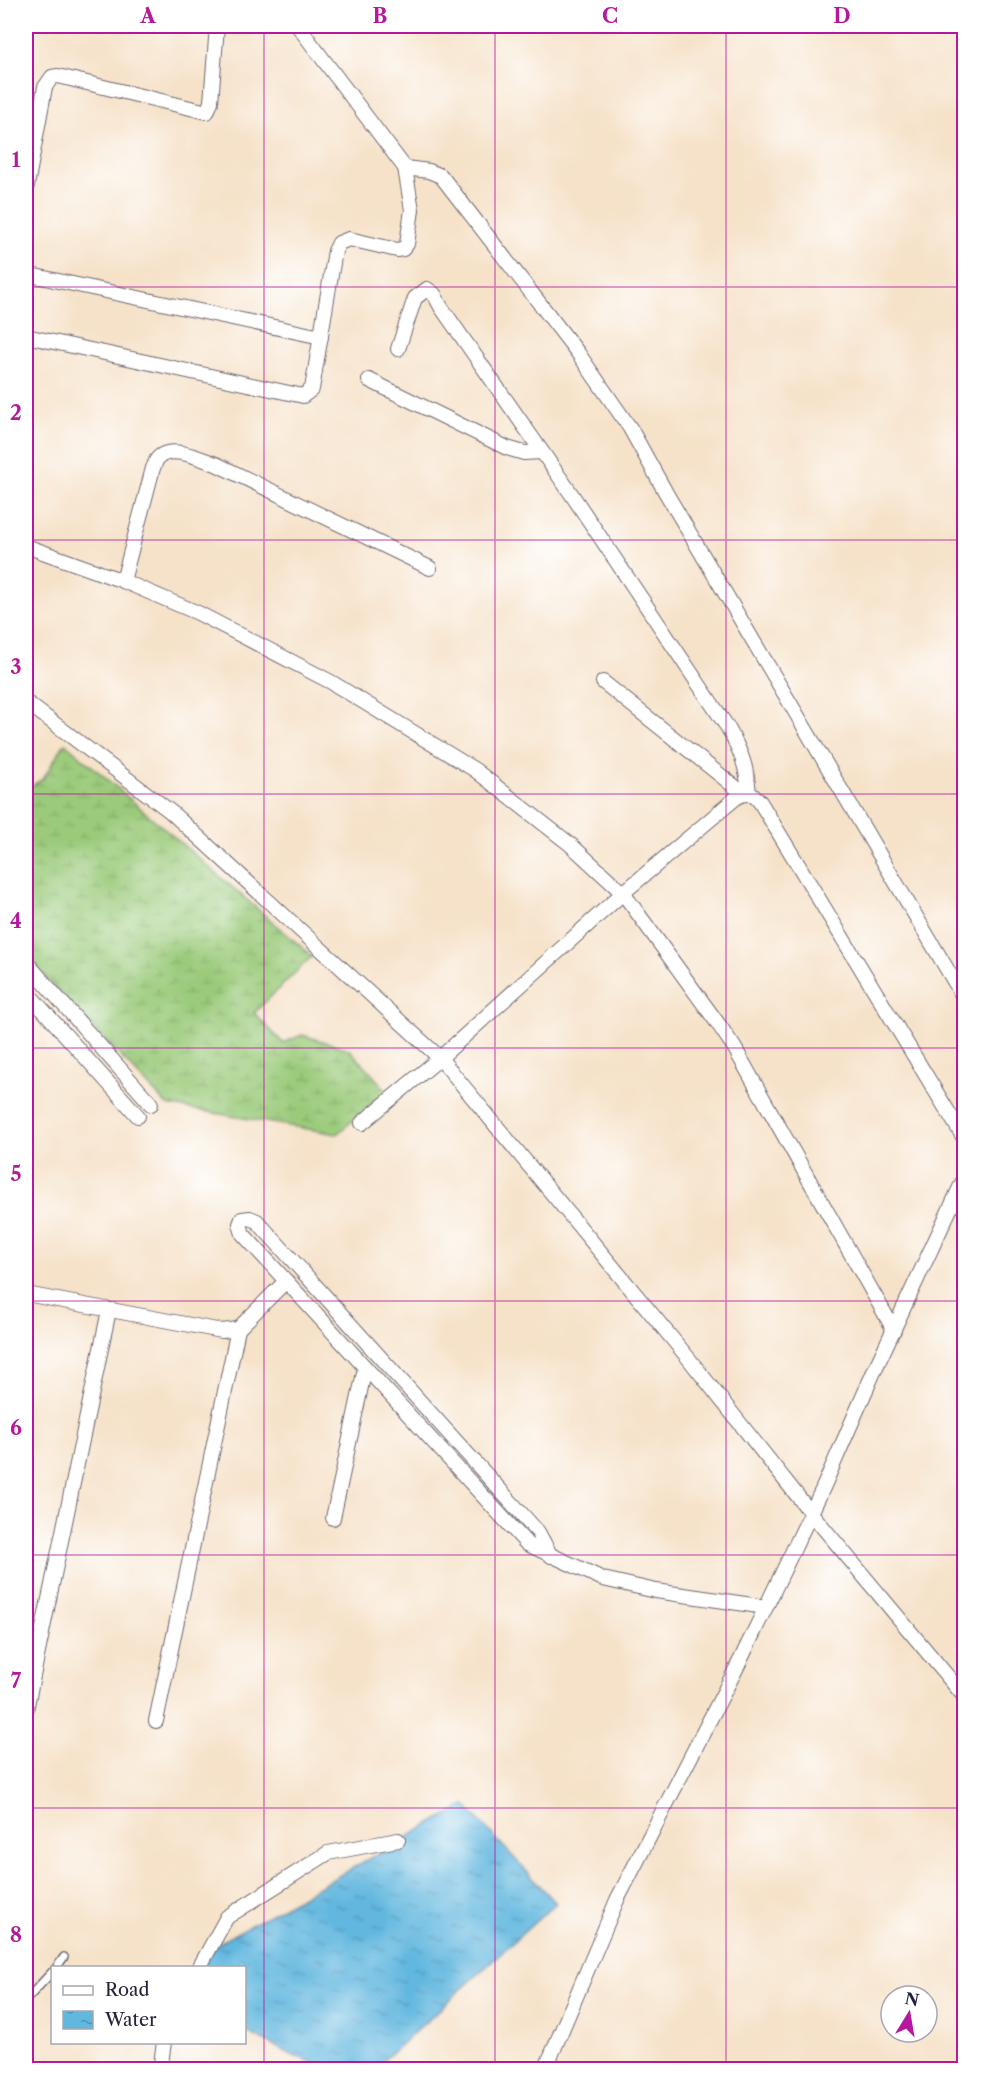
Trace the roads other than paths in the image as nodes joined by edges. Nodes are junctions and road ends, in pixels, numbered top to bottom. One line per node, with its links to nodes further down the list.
1 (217, 26): 4 (street)
2 (298, 26): 3 (street)
3 (405, 168): 7 (street); 22 (street)
4 (26, 191)
5 (26, 274): 7 (street)
6 (26, 336): 7 (street)
7 (321, 337)
8 (398, 349): 10 (street)
9 (369, 380): 10 (street)
10 (542, 452): 16 (street)
11 (26, 546): 13 (street)
12 (430, 568): 13 (street)
13 (123, 581): 17 (street)
14 (603, 682): 16 (street)
15 (26, 702): 23 (street)
16 (747, 794): 17 (street); 27 (street)
17 (623, 893): 23 (street); 33 (street)
18 (26, 962): 19 (street)
19 (36, 974): 20 (street); 24 (street)
20 (26, 986)
21 (26, 991): 25 (street)
22 (964, 998)
23 (441, 1058): 26 (street); 35 (street)
24 (151, 1104)
25 (138, 1116)
26 (362, 1123)
27 (964, 1138)
28 (964, 1179): 33 (street)
29 (285, 1282): 32 (street); 34 (street); 37 (street)
30 (26, 1294): 31 (street)
31 (109, 1310): 32 (street); 40 (street)
32 (238, 1329): 41 (street)
33 (894, 1330): 35 (street)
34 (365, 1368): 36 (street); 37 (street)
35 (811, 1513): 38 (street); 39 (street)
36 (333, 1518)
37 (551, 1556): 38 (street)
38 (766, 1607): 50 (street)
39 (964, 1696)
40 (26, 1710)
41 (156, 1721)
42 (398, 1840): 45 (street)
43 (64, 1957): 44 (lane)
44 (57, 1966)
45 (200, 1966)
46 (51, 1973): 47 (lane)
47 (26, 2000)
48 (164, 2044): 49 (street)
49 (160, 2070)
50 (545, 2070)

